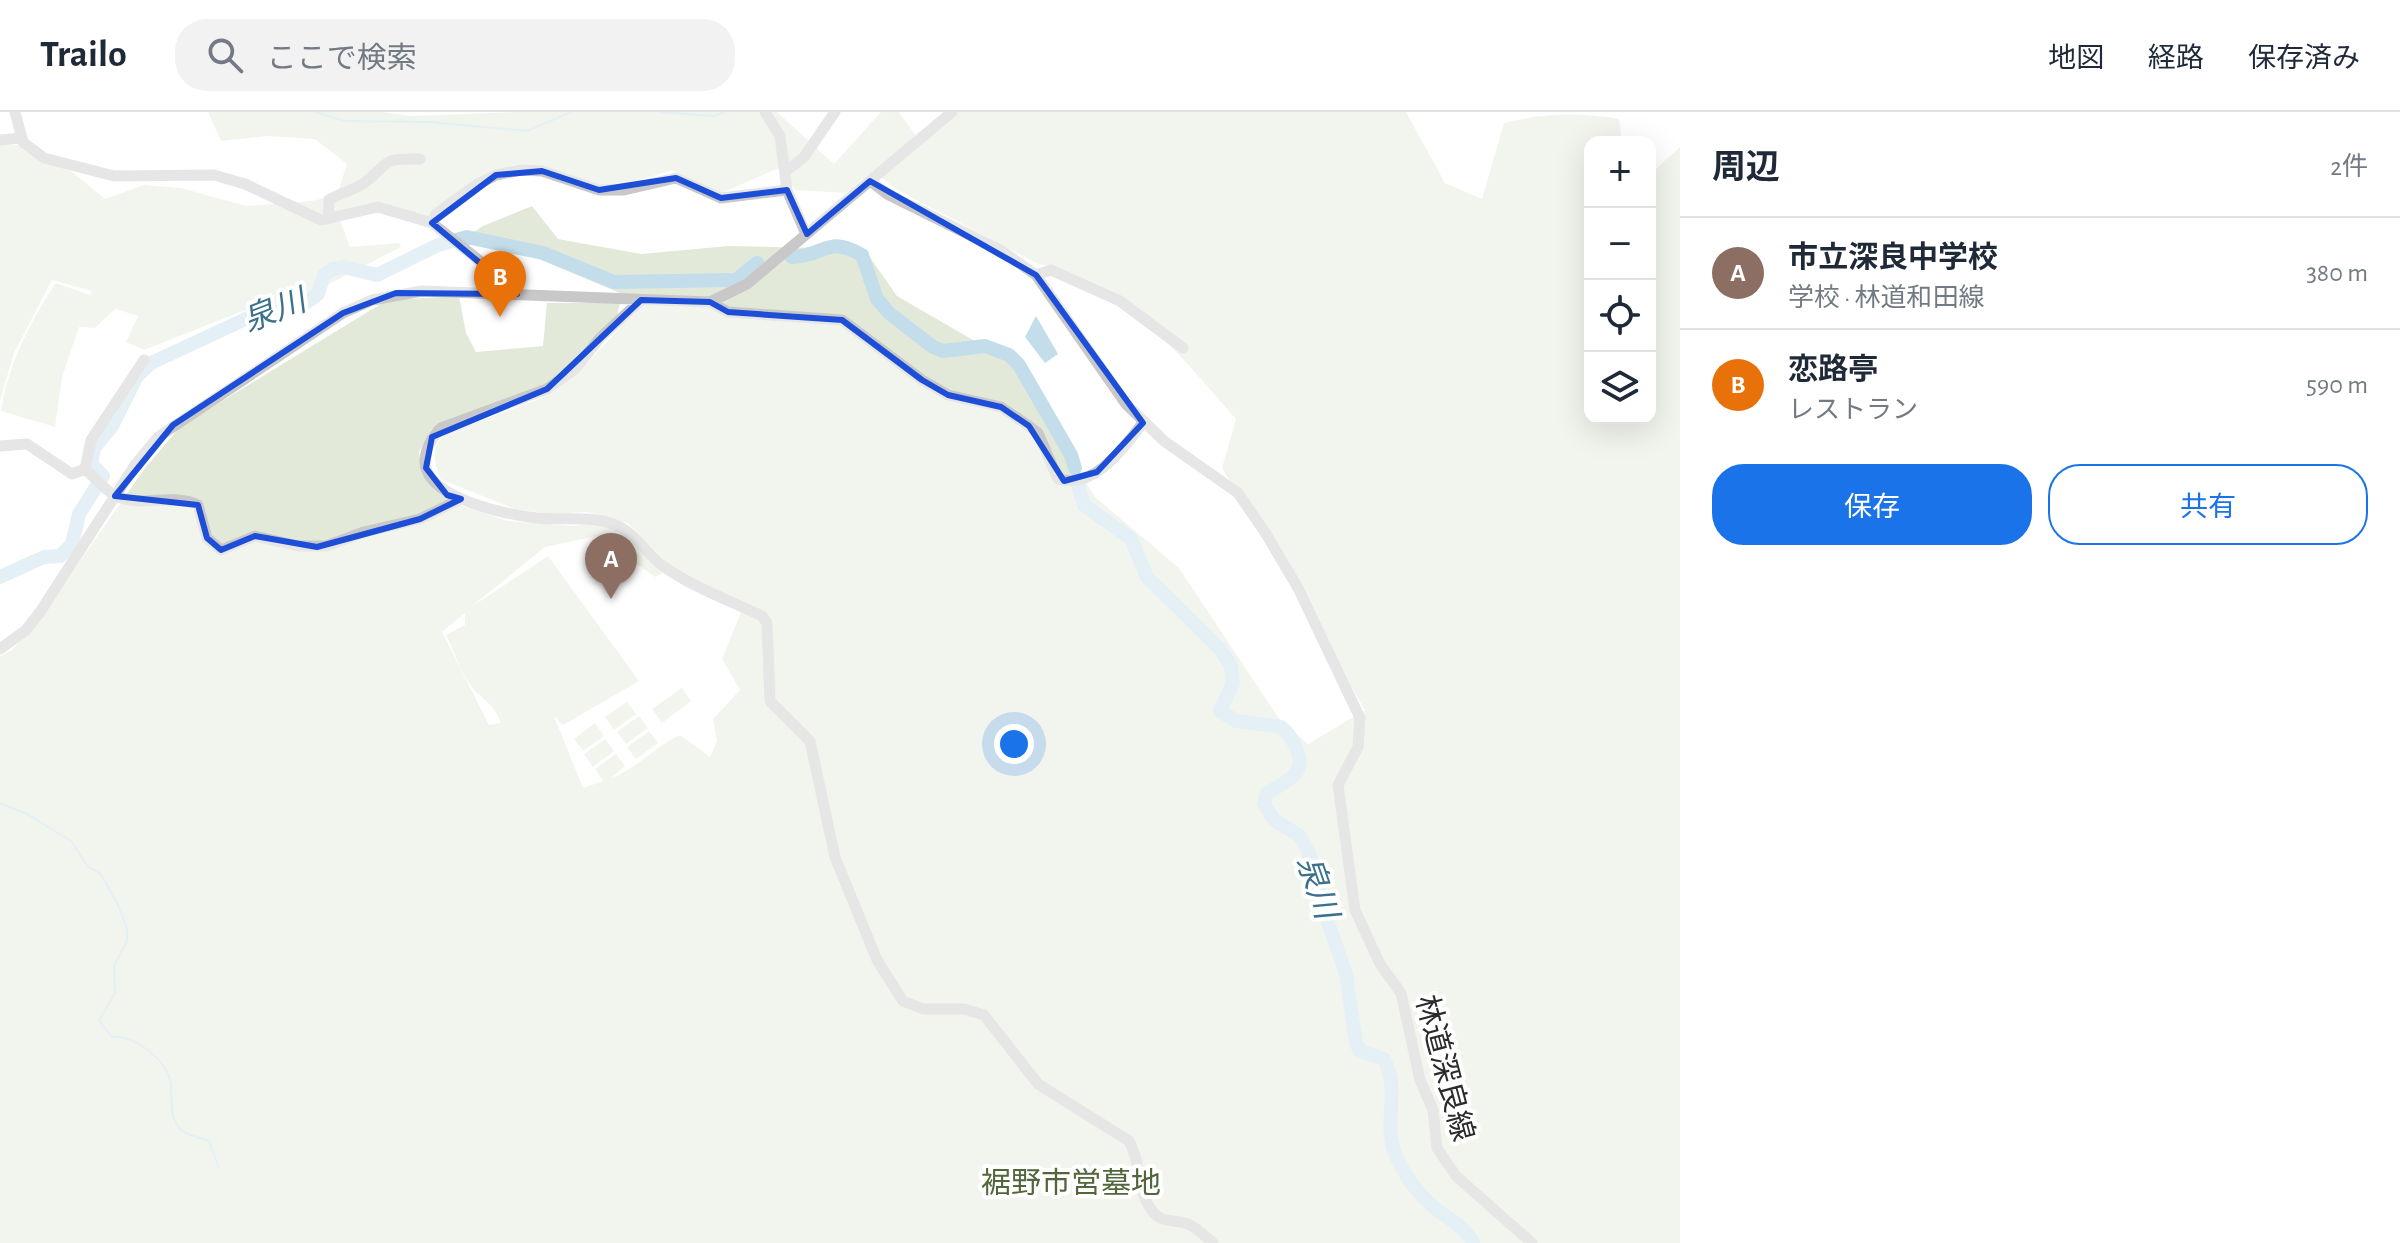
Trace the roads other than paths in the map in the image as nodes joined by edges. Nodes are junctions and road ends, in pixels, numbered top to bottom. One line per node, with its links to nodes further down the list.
1 (15, 112): 5 (street)
2 (765, 112): 8 (street)
3 (835, 112): 8 (street)
4 (952, 112): 9 (street)
5 (21, 138): 6 (street); 11 (street)
6 (0, 140)
7 (420, 159): 11 (street)
8 (786, 171): 10 (street)
9 (870, 181): 13 (street); 14 (street)
10 (787, 190): 12 (street); 13 (street)
11 (328, 219): 12 (street)
12 (432, 223): 15 (street)
13 (806, 234): 17 (street)
14 (1036, 275): 18 (street); 20 (street)
15 (497, 293): 16 (street); 23 (street)
16 (641, 300): 17 (street); 24 (street)
17 (710, 302): 20 (street)
18 (1183, 348)
19 (144, 360): 22 (street)
20 (1143, 423): 27 (street, 林道深良線)
21 (0, 446): 22 (street)
22 (85, 469): 23 (street)
23 (111, 492): 24 (street); 25 (street)
24 (461, 499): 26 (street)
25 (0, 649)
26 (1213, 1243)
27 (1532, 1243)

